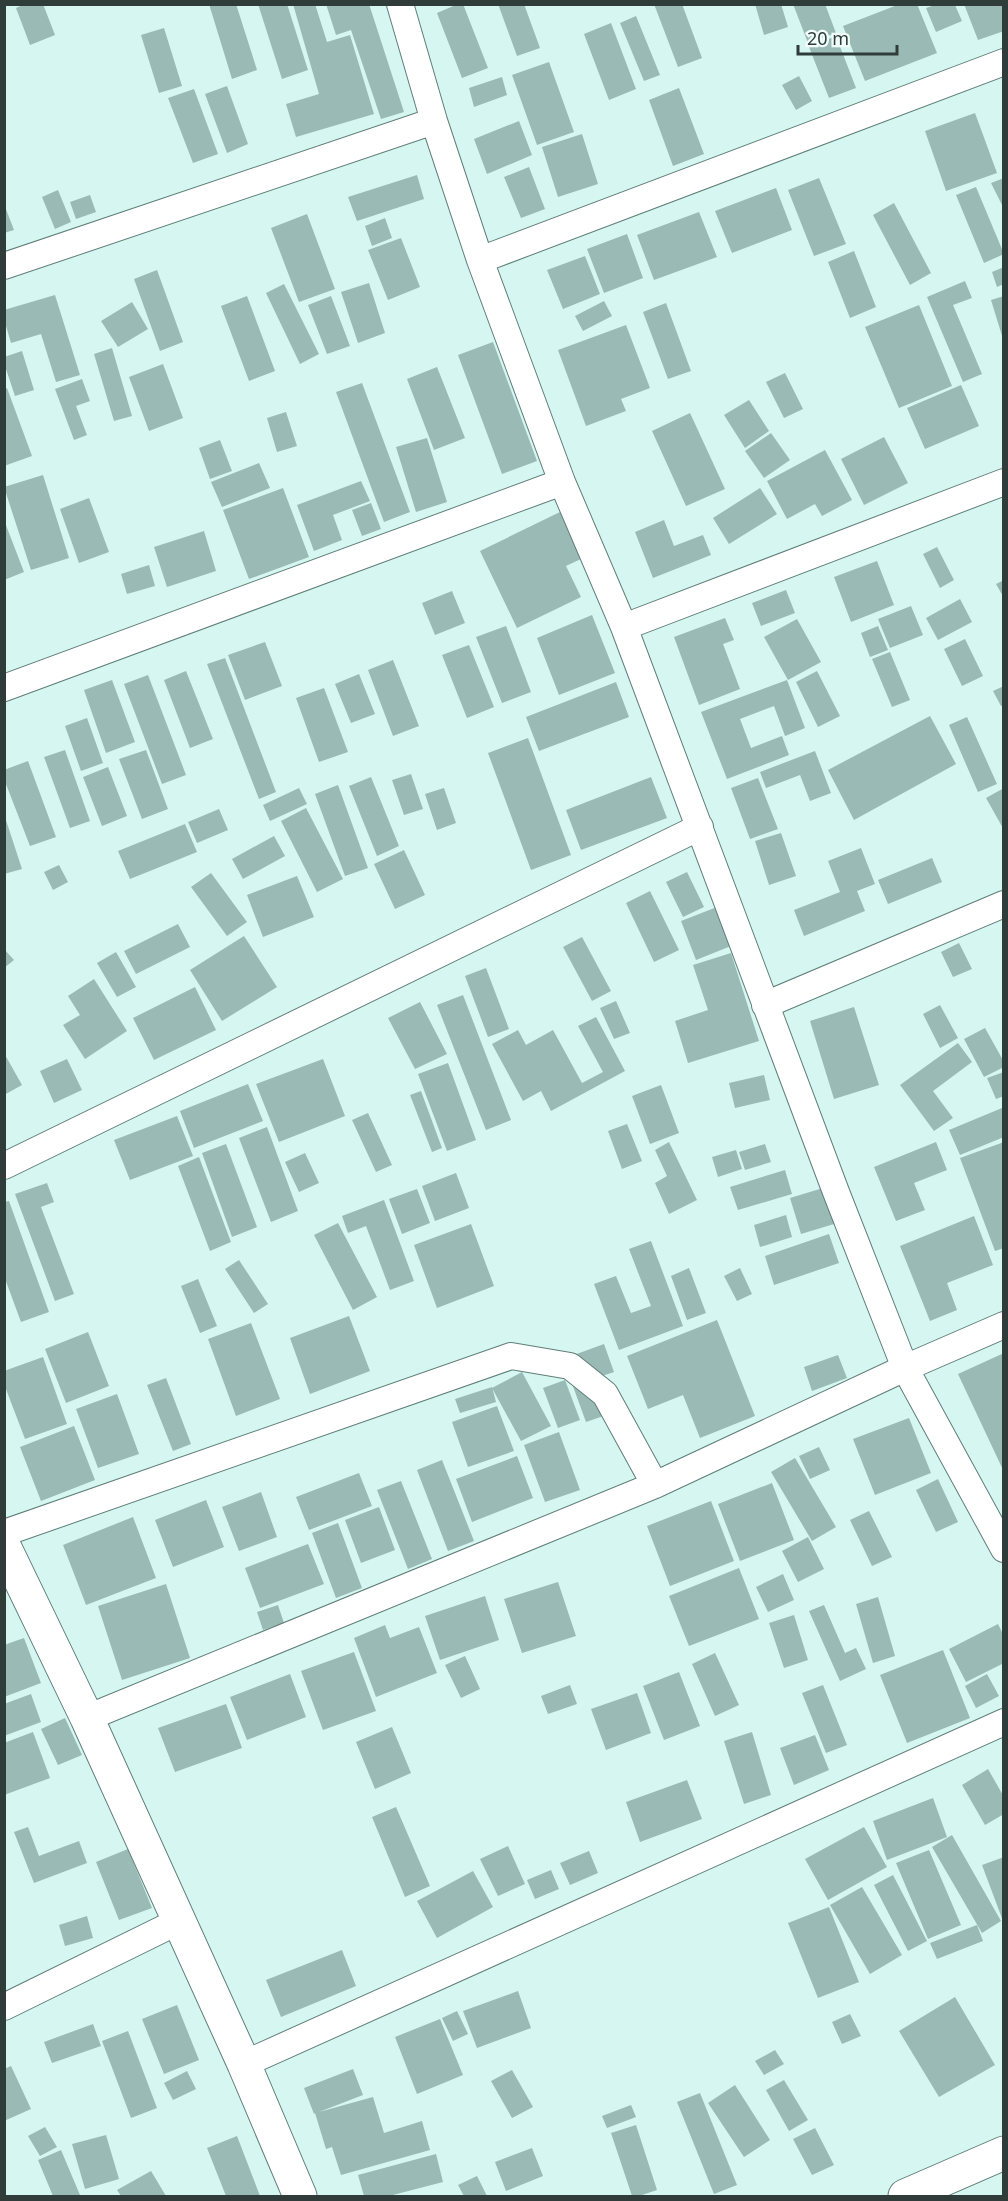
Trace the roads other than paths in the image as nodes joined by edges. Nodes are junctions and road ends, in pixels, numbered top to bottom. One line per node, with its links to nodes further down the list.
1 (400, 4): 3 (street)
2 (1004, 62): 4 (street)
3 (434, 122): 4 (street); 5 (street)
4 (480, 260): 6 (street)
5 (4, 266)
6 (562, 482): 8 (street); 9 (street)
7 (1004, 482): 8 (street)
8 (624, 627): 10 (street)
9 (4, 688)
10 (700, 827): 12 (street); 13 (street)
11 (1004, 904): 12 (street)
12 (765, 1005): 15 (street)
13 (4, 1166)
14 (1004, 1325): 15 (street)
15 (905, 1368): 16 (street); 19 (street)
16 (654, 1485): 17 (street); 21 (street)
17 (4, 1533)
18 (4, 1546): 20 (street)
19 (1004, 1549)
20 (13, 1585): 21 (street)
21 (87, 1718): 23 (street)
22 (1004, 1722): 25 (street)
23 (179, 1921): 24 (street); 25 (street)
24 (4, 2007)
25 (244, 2064): 27 (street)
26 (1000, 2162): 28 (street)
27 (300, 2196)
28 (905, 2196)

